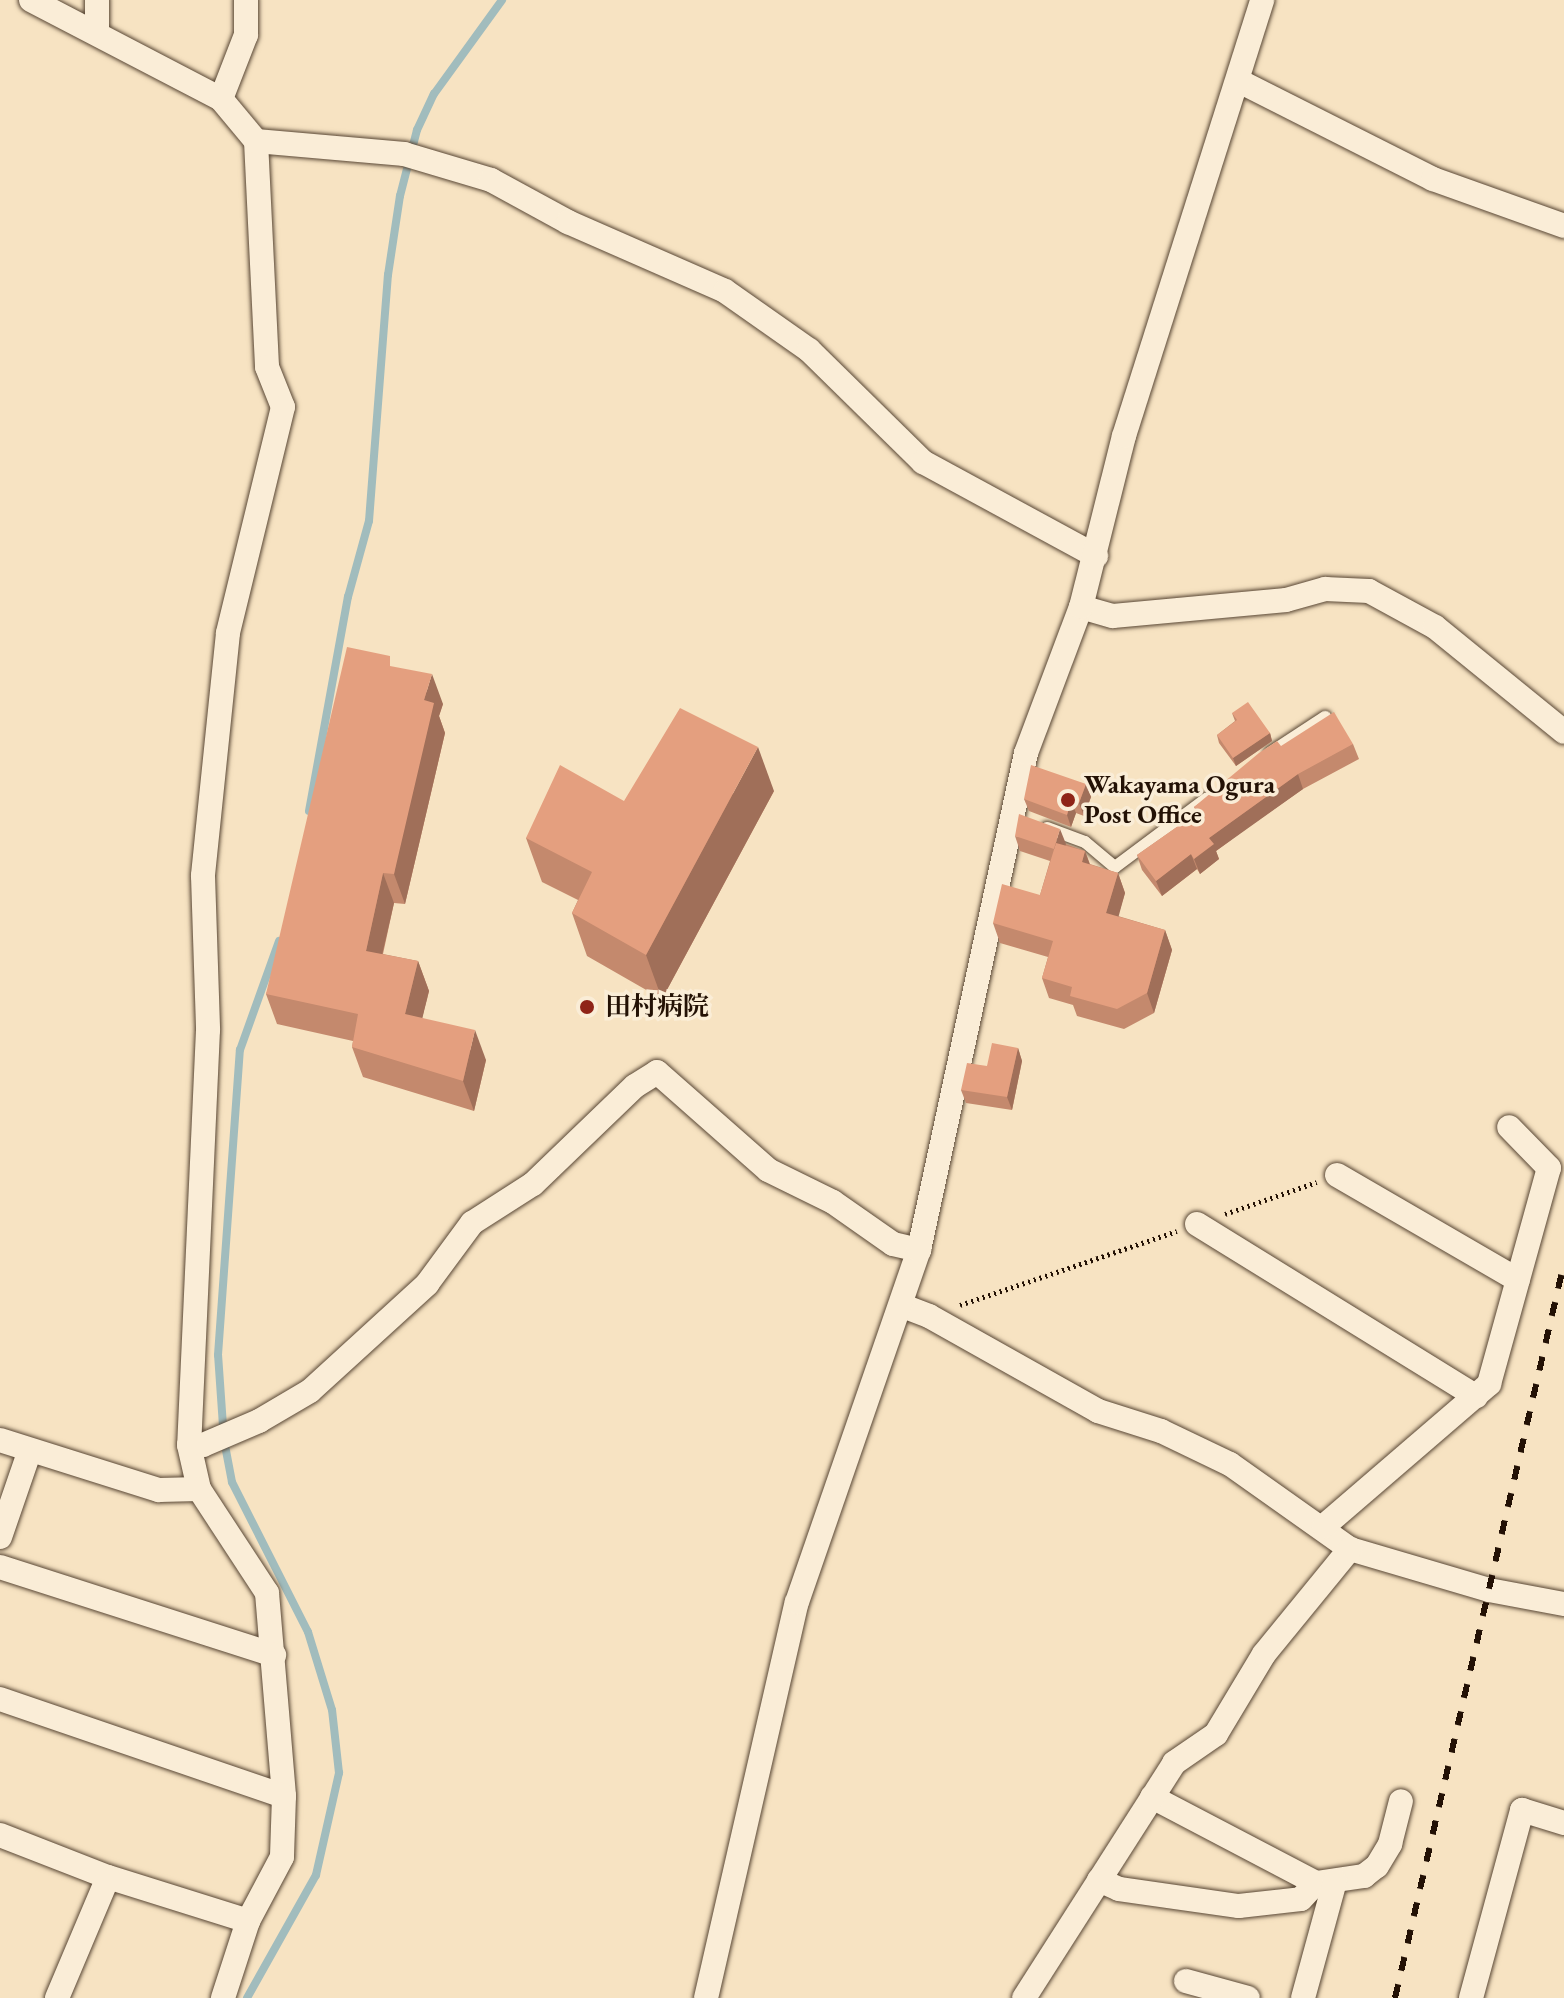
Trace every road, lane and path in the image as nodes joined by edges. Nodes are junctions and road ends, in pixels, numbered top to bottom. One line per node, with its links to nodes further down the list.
1 (31, 0): 5 (street)
2 (97, 0): 5 (street)
3 (246, 0): 7 (street)
4 (1262, 0): 6 (street)
5 (97, 32): 7 (street)
6 (1239, 81): 9 (street); 10 (street)
7 (221, 99): 8 (street)
8 (256, 141): 10 (street); 26 (street)
9 (1564, 226)
10 (1096, 556): 11 (street)
11 (1081, 607): 13 (street); 16 (street)
12 (1325, 717): 14 (lane)
13 (1564, 732)
14 (1259, 760)
15 (1223, 786): 16 (lane)
16 (1010, 814): 20 (street)
17 (1509, 1127): 21 (street)
18 (1337, 1175): 19 (path); 21 (street)
19 (1197, 1224): 23 (path); 24 (street)
20 (919, 1250): 22 (street); 26 (street)
21 (1518, 1280): 24 (street)
22 (903, 1306): 23 (street); 48 (street)
23 (929, 1316): 29 (street)
24 (1476, 1396): 29 (street)
25 (0, 1440): 27 (street)
26 (196, 1445): 28 (street)
27 (30, 1450): 28 (street); 30 (street)
28 (199, 1489): 34 (street)
29 (1324, 1526): 31 (street)
30 (0, 1537)
31 (1350, 1549): 33 (street); 37 (street)
32 (0, 1567): 34 (street)
33 (1564, 1604)
34 (274, 1655): 36 (street)
35 (0, 1699): 36 (street)
36 (284, 1796): 44 (street)
37 (1152, 1797): 42 (street); 43 (street)
38 (1401, 1801): 43 (street)
39 (1564, 1823): 52 (street)
40 (0, 1835): 41 (street)
41 (108, 1877): 44 (street); 46 (street)
42 (1099, 1880): 43 (street); 49 (street)
43 (1326, 1882): 51 (street)
44 (248, 1921): 47 (street)
45 (1186, 1981): 50 (street)
46 (57, 1998)
47 (223, 1998)
48 (706, 1998)
49 (1024, 1998)
50 (1248, 1998)
51 (1303, 1998)
52 (1471, 1998)

